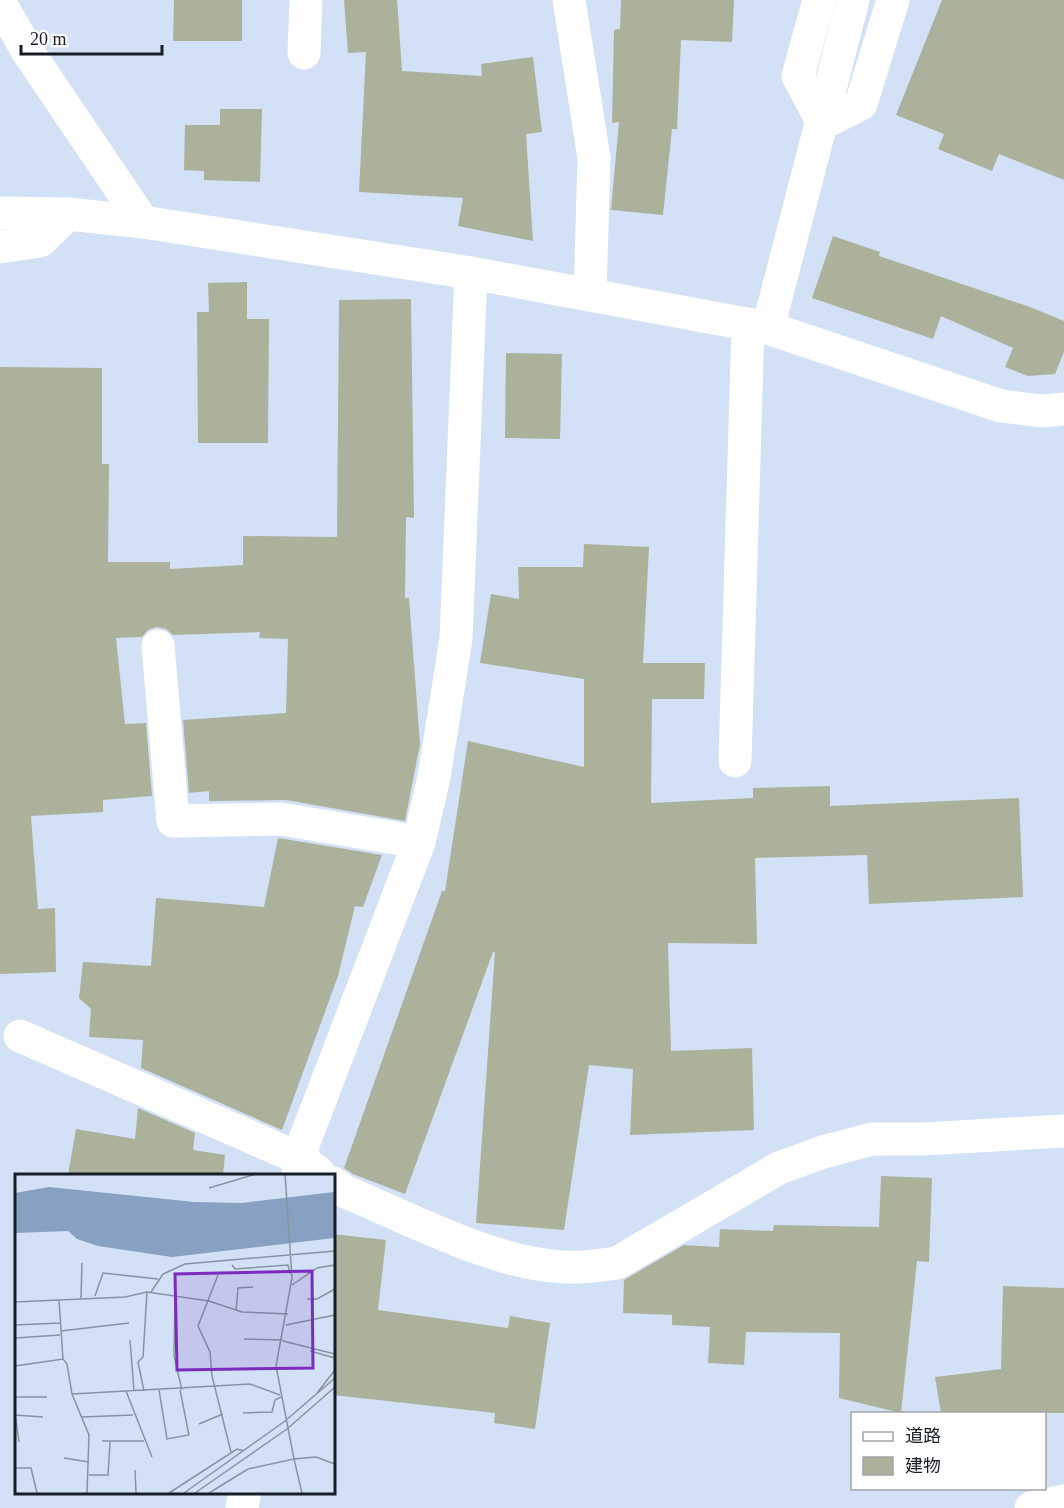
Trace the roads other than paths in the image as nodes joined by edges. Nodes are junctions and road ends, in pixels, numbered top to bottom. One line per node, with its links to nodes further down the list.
1 (306, 0): 7 (street)
2 (569, 0): 14 (street)
3 (819, 0): 8 (street)
4 (853, 0): 8 (street)
5 (893, 0): 8 (street)
6 (0, 3): 11 (street)
7 (304, 53)
8 (824, 123): 15 (street)
9 (0, 213): 10 (street)
10 (68, 214): 11 (street); 12 (street)
11 (143, 222): 13 (street)
12 (0, 246)
13 (471, 273): 14 (street); 19 (street)
14 (590, 294): 15 (street)
15 (758, 326): 16 (street); 18 (street)
16 (1064, 409)
17 (158, 646): 19 (street)
18 (735, 761)
19 (419, 842): 22 (street)
20 (20, 1036): 22 (street)
21 (1064, 1131): 23 (street)
22 (307, 1170)
23 (334, 1184)
24 (245, 1493): 26 (street)
25 (1064, 1501): 27 (street)
26 (242, 1508)
27 (1031, 1508)

